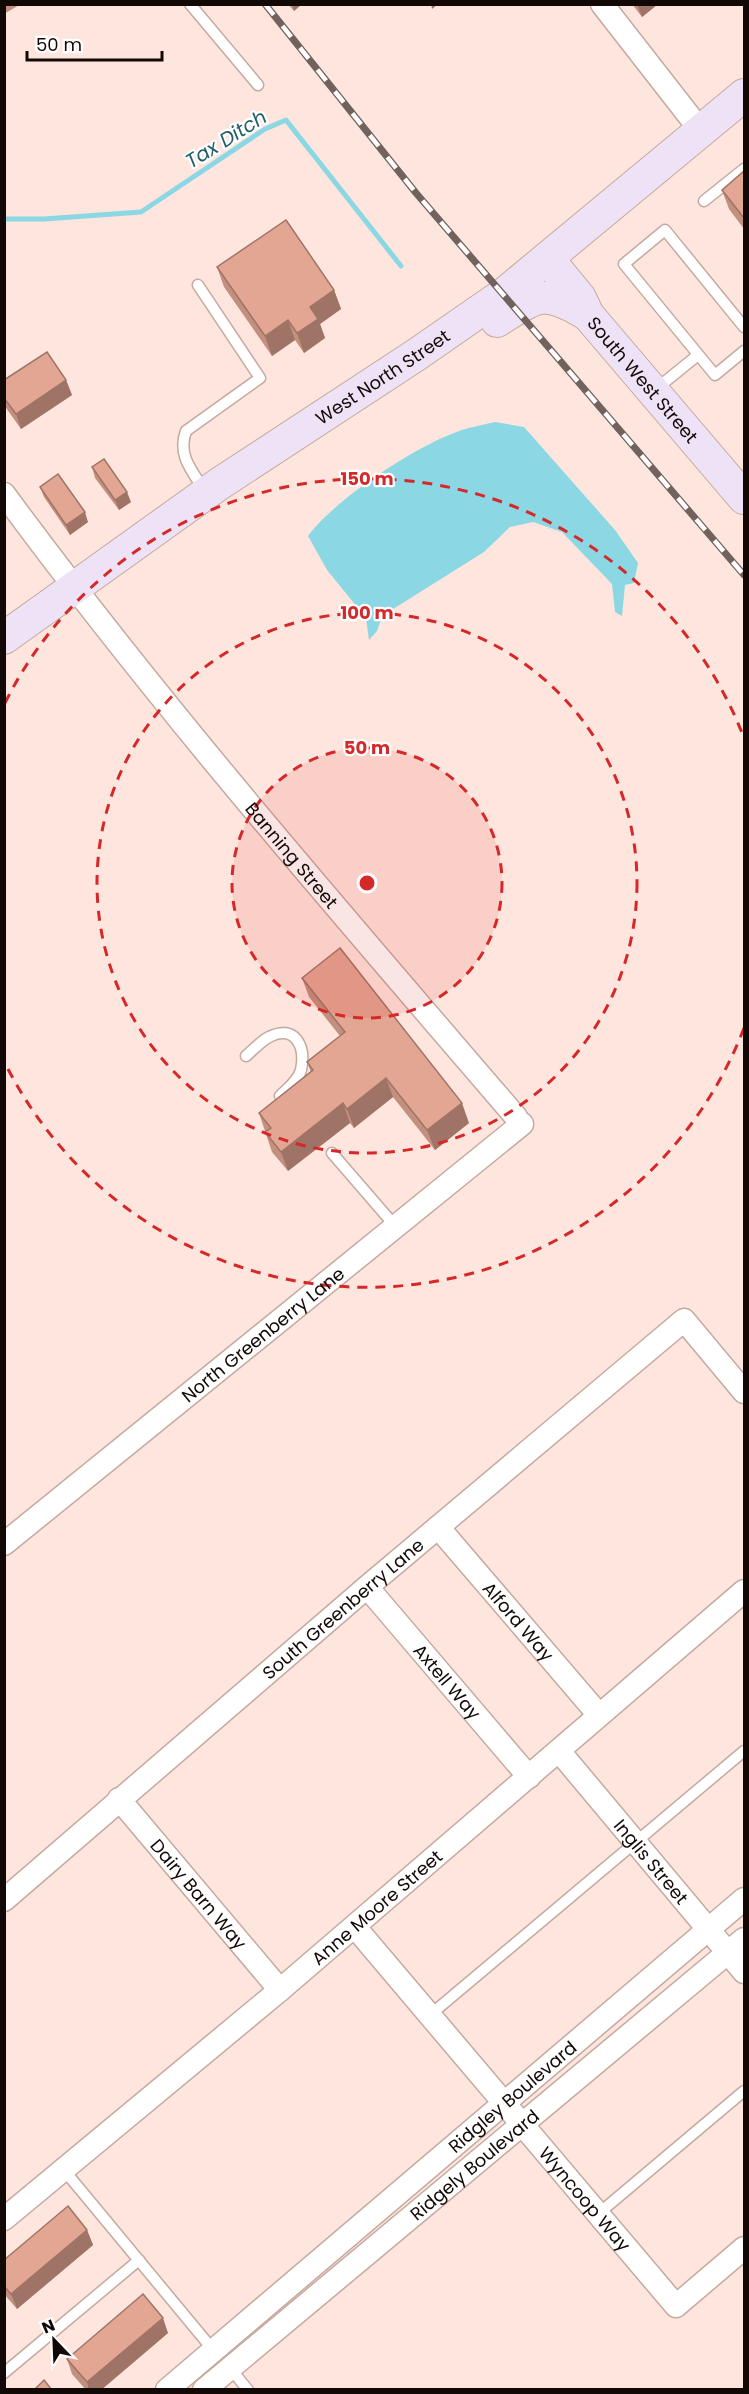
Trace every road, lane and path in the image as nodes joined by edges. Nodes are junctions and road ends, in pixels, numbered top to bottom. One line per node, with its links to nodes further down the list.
1 (190, 4): 3 (lane)
2 (602, 4): 5 (street)
3 (258, 85)
4 (744, 95): 5 (main road, West North Street)
5 (701, 131): 8 (main road, West North Street)
6 (744, 169): 7 (lane)
7 (704, 201)
8 (548, 259): 10 (main road, South West Street); 15 (main road, West North Street)
9 (198, 285): 17 (lane)
10 (588, 315): 14 (main road, South West Street); 15 (main road)
11 (744, 327): 13 (lane)
12 (744, 351): 13 (lane)
13 (698, 355): 14 (lane)
14 (654, 391): 18 (main road, South West Street)
15 (352, 396): 17 (main road, West North Street)
16 (4, 494): 19 (street, Banning Street)
17 (206, 494): 19 (main road, West North Street)
18 (744, 498)
19 (74, 589): 20 (main road, West North Street); 23 (street, Banning Street)
20 (4, 638)
21 (246, 1056): 22 (lane)
22 (280, 1096)
23 (519, 1121): 28 (street, North Greenberry Lane)
24 (332, 1153): 25 (lane)
25 (389, 1219)
26 (744, 1392): 27 (street, South Greenberry Lane)
27 (438, 1527): 29 (street, South Greenberry Lane); 31 (street, Alford Way)
28 (4, 1544)
29 (367, 1587): 34 (street, Axtell Way); 35 (street, South Greenberry Lane)
30 (744, 1592): 31 (street, Anne Moore Street)
31 (599, 1715): 32 (street, Anne Moore Street)
32 (559, 1751): 34 (street, Anne Moore Street); 36 (street, Inglis Street)
33 (744, 1751): 36 (lane)
34 (529, 1777): 39 (street, Anne Moore Street)
35 (119, 1799): 37 (street, South Greenberry Lane); 43 (street, Dairy Barn Way)
36 (635, 1842): 40 (street, Inglis Street); 44 (lane)
37 (4, 1899)
38 (744, 1899): 40 (street, Ridgley Boulevard)
39 (355, 1927): 43 (street, Anne Moore Street); 44 (street, Wyncoop Way)
40 (708, 1930): 41 (street, Inglis Street); 46 (street, Ridgley Boulevard)
41 (736, 1946): 42 (street, Inglis Street); 47 (street, Ridgely Boulevard)
42 (744, 1972)
43 (280, 1990): 48 (street, Anne Moore Street)
44 (430, 2015): 46 (street, Wyncoop Way)
45 (744, 2091): 49 (lane)
46 (505, 2104): 47 (street, Wyncoop Way); 53 (street, Ridgley Boulevard)
47 (522, 2124): 49 (street, Wyncoop Way); 54 (street, Ridgely Boulevard)
48 (64, 2170): 50 (street, Anne Moore Street); 52 (lane)
49 (598, 2214): 51 (street, Wyncoop Way)
50 (4, 2219)
51 (744, 2248)
52 (139, 2260): 55 (lane); 57 (lane)
53 (309, 2270): 54 (street); 55 (street, Ridgley Boulevard)
54 (325, 2288): 56 (street, Ridgely Boulevard)
55 (214, 2351): 58 (street)
56 (230, 2368): 59 (street, Ridgely Boulevard); 60 (lane)
57 (4, 2373)
58 (167, 2390)
59 (204, 2390)
60 (248, 2390)

